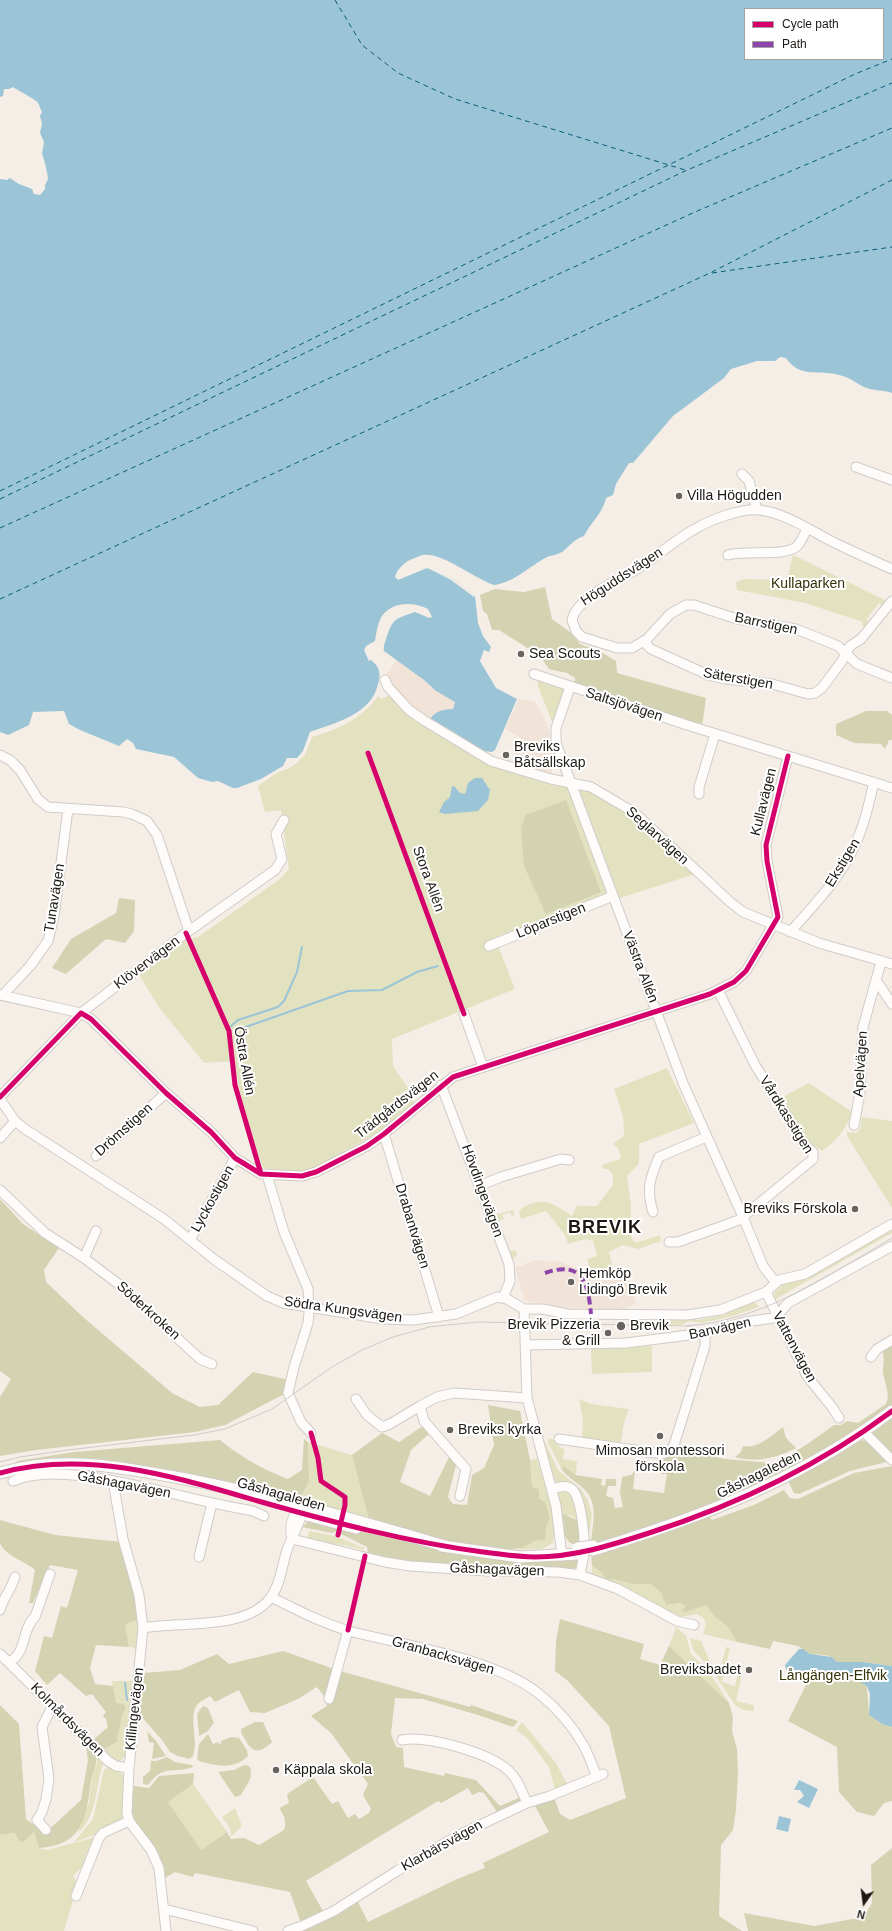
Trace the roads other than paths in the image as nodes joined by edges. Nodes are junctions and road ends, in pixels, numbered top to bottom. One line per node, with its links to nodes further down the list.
1 (856, 467): 3 (street)
2 (742, 474): 4 (street)
3 (892, 480)
4 (757, 510): 5 (street, Höguddsvägen); 9 (street, Höguddsvägen)
5 (807, 529): 6 (street); 7 (street, Höguddsvägen)
6 (728, 555)
7 (892, 569)
8 (892, 601): 10 (street)
9 (644, 642): 10 (street, Barrstigen); 10 (street, Säterstigen)
10 (846, 654): 12 (street, Barrstigen)
11 (534, 674): 14 (street, Saltsjövägen)
12 (892, 678)
13 (385, 680): 19 (street, Seglarvägen)
14 (570, 687): 15 (street, Saltsjövägen); 19 (street, Västra Allén)
15 (715, 734): 17 (street, Saltsjövägen); 21 (street)
16 (0, 755): 22 (street)
17 (788, 756): 18 (street, Saltsjövägen); 25 (street, Kullavägen)
18 (874, 782): 20 (street, Saltsjövägen); 27 (street, Ekstigen)
19 (573, 784): 24 (street, Västra Allén); 25 (street, Seglarvägen)
20 (892, 788)
21 (699, 794)
22 (68, 809): 26 (street); 33 (street, Tunavägen)
23 (284, 820): 26 (street, Klövervägen)
24 (613, 896): 28 (street, Löparstigen); 36 (street, Västra Allén)
25 (774, 925): 27 (street, Seglarvägen); 32 (street, Trädgårdsvägen)
26 (189, 931): 35 (street, Klövervägen)
27 (790, 932): 29 (street, Seglarvägen)
28 (489, 946)
29 (881, 962): 30 (street, Seglarvägen); 31 (street, Apelvägen)
30 (892, 964)
31 (876, 980): 34 (street); 43 (street, Apelvägen)
32 (718, 990): 36 (street, Trädgårdsvägen); 54 (street, Vårdkasstigen)
33 (1, 995): 35 (street)
34 (892, 1004)
35 (81, 1012): 40 (street, Trädgårdsvägen); 41 (street, Klövervägen)
36 (657, 1012): 38 (street, Trädgårdsvägen); 46 (street, Västra Allén)
37 (464, 1014): 38 (street)
38 (483, 1067): 39 (street, Trädgårdsvägen)
39 (441, 1085): 44 (street, Trädgårdsvägen); 51 (street, Hövdingevägen)
40 (166, 1093): 47 (street, Drömstigen); 48 (street, Trädgårdsvägen)
41 (0, 1098): 42 (street, Södra Kungsvägen)
42 (15, 1120): 45 (street); 57 (street, Södra Kungsvägen)
43 (854, 1125)
44 (384, 1134): 50 (street, Trädgårdsvägen); 67 (street, Drabantvägen)
45 (0, 1138)
46 (706, 1138): 53 (street); 54 (street, Västra Allén)
47 (96, 1156)
48 (235, 1158): 50 (street, Trädgårdsvägen); 57 (street, Lyckostigen)
49 (569, 1160): 51 (street)
50 (267, 1175): 64 (street)
51 (481, 1186): 63 (street, Hövdingevägen)
52 (0, 1190): 60 (street, Söderkroken)
53 (653, 1212)
54 (743, 1217): 58 (street); 61 (street, Västra Allén)
55 (892, 1224): 61 (street)
56 (96, 1231): 60 (street)
57 (190, 1240): 64 (street, Södra Kungsvägen)
58 (669, 1242)
59 (892, 1246): 66 (street)
60 (84, 1258): 72 (street, Söderkroken)
61 (776, 1282): 62 (street)
62 (766, 1292): 65 (street); 66 (street, Vattenvägen)
63 (503, 1298): 65 (street); 67 (street, Södra Kungsvägen)
64 (309, 1308): 67 (street, Södra Kungsvägen); 79 (street)
65 (524, 1309): 70 (street)
66 (777, 1316): 68 (street, Banvägen); 77 (street, Vattenvägen)
67 (439, 1317)
68 (705, 1333): 70 (street, Banvägen); 80 (street)
69 (892, 1340): 71 (street)
70 (526, 1345): 73 (street)
71 (872, 1357)
72 (212, 1364)
73 (527, 1398): 75 (street); 85 (street)
74 (356, 1399): 75 (street)
75 (420, 1406): 86 (street)
76 (892, 1411): 78 (main road, Gåshagaleden)
77 (839, 1418)
78 (864, 1432): 81 (street); 91 (main road, Gåshagaleden)
79 (311, 1433)
80 (559, 1439)
81 (892, 1460)
82 (0, 1473): 88 (main road, Gåshagaleden)
83 (13, 1481): 84 (street, Gåshagavägen)
84 (113, 1481): 87 (street, Gåshagavägen); 99 (street, Killingevägen)
85 (552, 1489): 91 (street); 94 (street)
86 (460, 1496)
87 (212, 1503): 89 (street, Gåshagavägen); 92 (street)
88 (299, 1510): 90 (street); 91 (main road, Gåshagaleden)
89 (264, 1516)
90 (292, 1539): 94 (street, Gåshagavägen); 96 (street)
91 (562, 1553)
92 (199, 1557)
93 (50, 1574): 102 (street)
94 (580, 1575): 98 (street, Gåshagavägen)
95 (15, 1576): 97 (street)
96 (271, 1597): 99 (street); 100 (street, Granbacksvägen)
97 (0, 1610)
98 (694, 1626)
99 (143, 1628): 106 (street, Killingevägen)
100 (348, 1630): 103 (street); 107 (street, Granbacksvägen)
101 (0, 1654): 102 (street, Kolmårdsvägen)
102 (9, 1662): 104 (street, Kolmårdsvägen)
103 (329, 1699)
104 (53, 1705): 106 (street, Kolmårdsvägen); 110 (street)
105 (402, 1740): 108 (street)
106 (129, 1768): 109 (street, Killingevägen)
107 (600, 1775): 108 (street, Klarbärsvägen)
108 (527, 1803): 115 (street, Klarbärsvägen)
109 (129, 1821): 111 (street); 112 (street)
110 (46, 1830)
111 (76, 1896)
112 (164, 1909): 113 (street); 114 (street)
113 (166, 1931)
114 (253, 1931)
115 (288, 1931)

